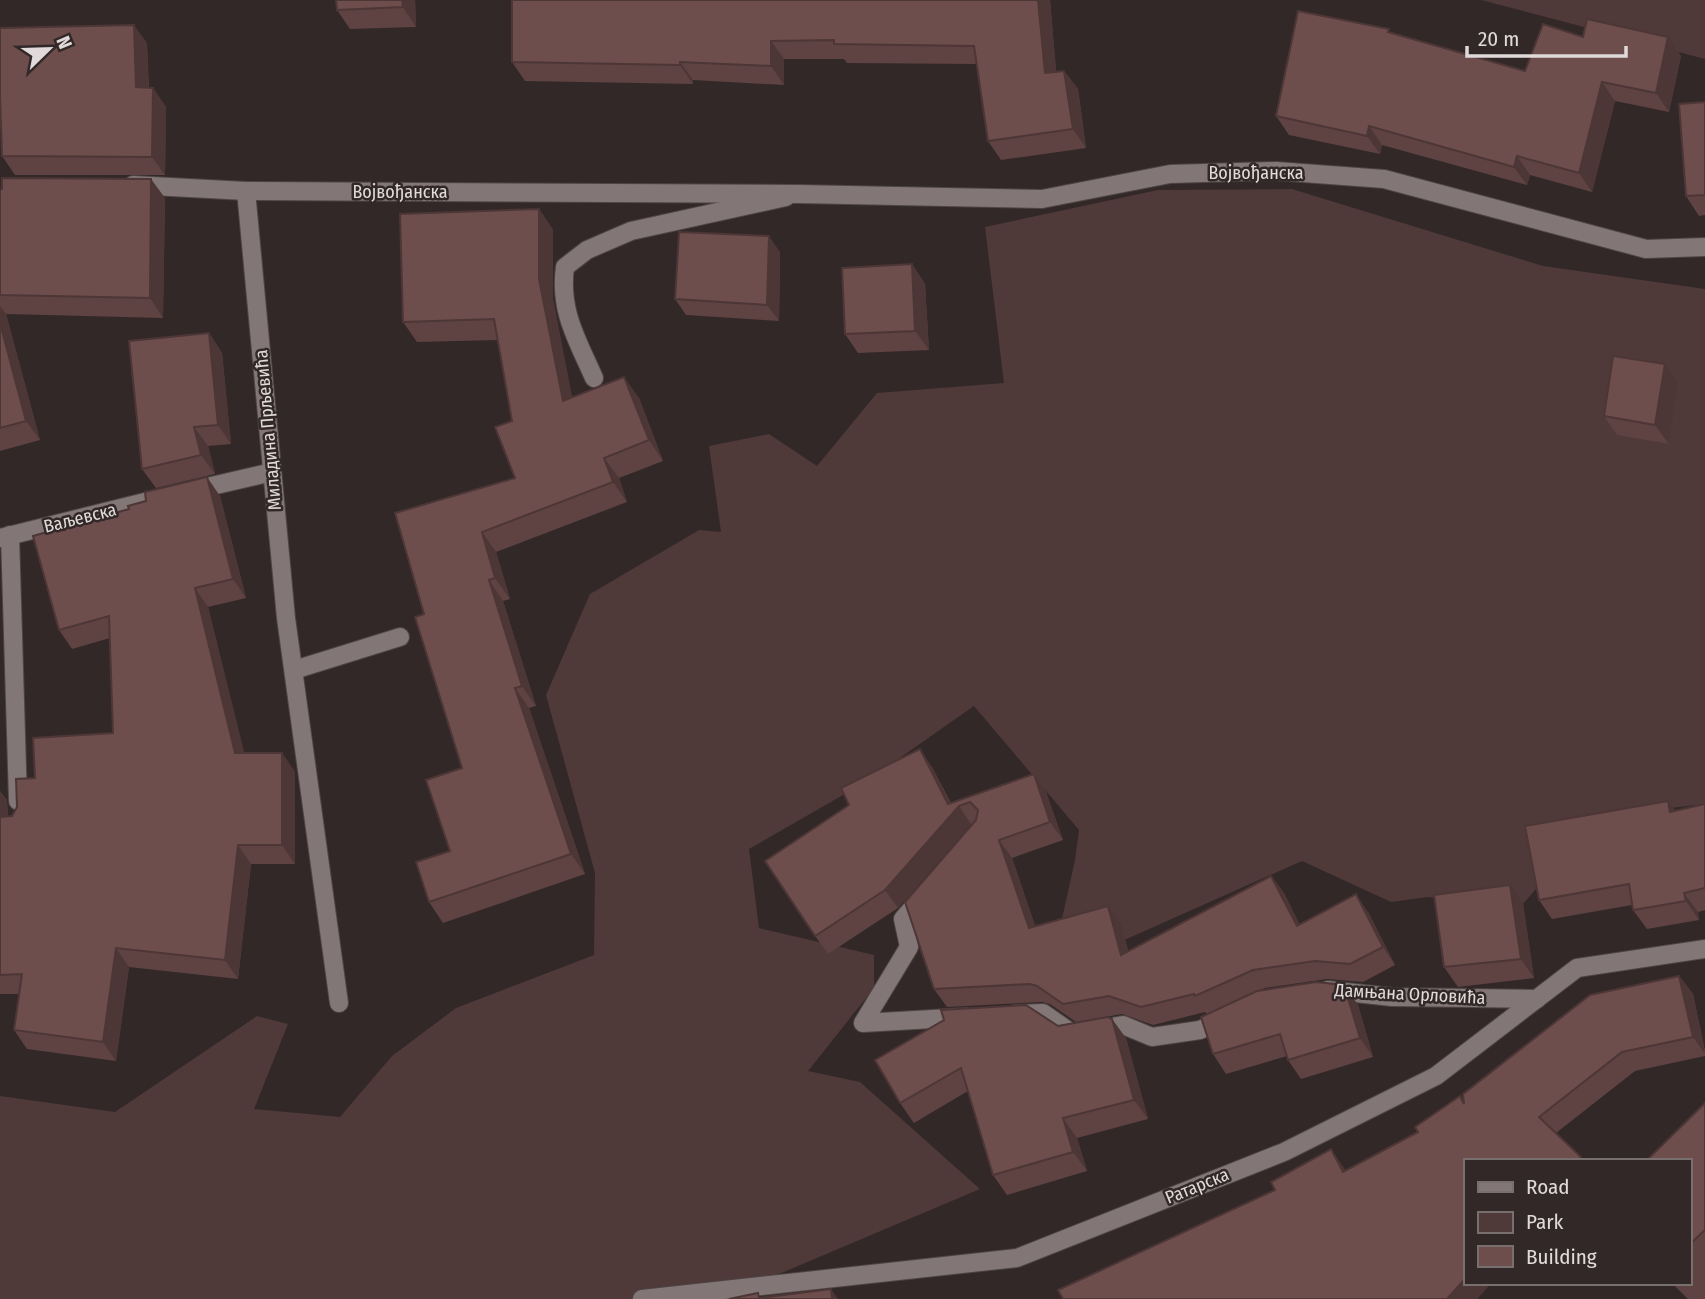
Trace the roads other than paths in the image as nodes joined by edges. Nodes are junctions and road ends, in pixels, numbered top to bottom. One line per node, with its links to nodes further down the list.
1 (111, 185): 2 (street, Војвођанска)
2 (246, 191): 3 (street, Војвођанска); 6 (street, Миладина Прљевића)
3 (799, 194): 4 (street, Војвођанска); 5 (street, Војвођанска)
4 (1705, 247)
5 (594, 378)
6 (272, 472): 7 (street, Ваљевска); 9 (street, Миладина Прљевића)
7 (5, 536): 10 (street, Ваљевска)
8 (401, 637): 9 (street)
9 (293, 670): 15 (street, Миладина Прљевића)
10 (19, 812)
11 (937, 880): 16 (street)
12 (1705, 949): 14 (street, Ратарска)
13 (1316, 992): 14 (street, Дамњана Орловића)
14 (1537, 999): 17 (street, Ратарска)
15 (340, 1003)
16 (1244, 1010)
17 (642, 1299)

